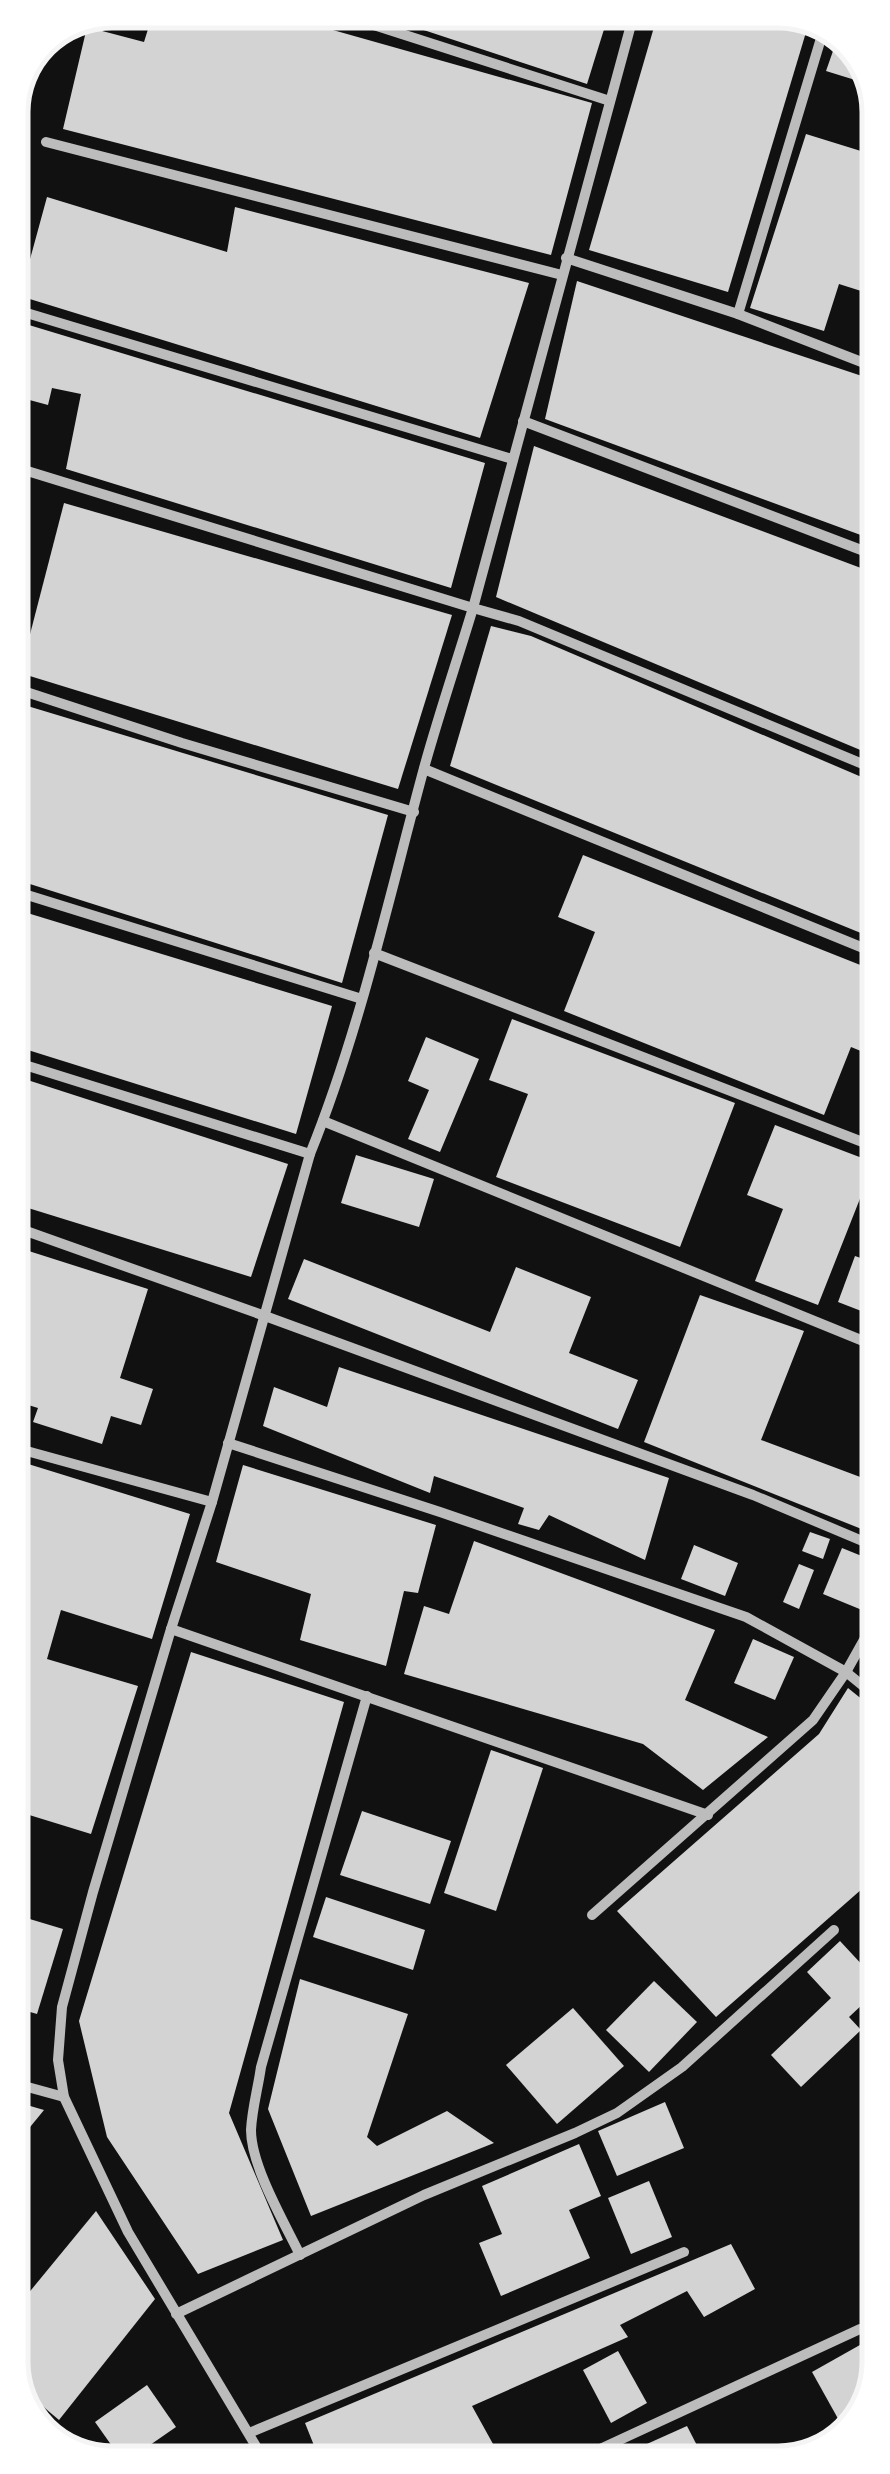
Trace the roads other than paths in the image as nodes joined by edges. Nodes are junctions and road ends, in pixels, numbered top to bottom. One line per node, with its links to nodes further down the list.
1 (383, 28): 4 (street)
2 (630, 28): 4 (street)
3 (821, 40): 9 (street)
4 (610, 101): 6 (street)
5 (46, 142): 7 (street)
6 (566, 258): 7 (street); 9 (street)
7 (562, 276): 11 (street)
8 (28, 313): 12 (street)
9 (738, 314): 10 (street)
10 (862, 362)
11 (523, 421): 12 (street); 14 (street)
12 (512, 459): 15 (street)
13 (28, 471): 15 (street)
14 (862, 550)
15 (473, 608): 17 (street); 18 (street)
16 (28, 693): 19 (street)
17 (862, 763)
18 (424, 769): 19 (street); 21 (street)
19 (414, 812): 22 (street)
20 (28, 895): 23 (street)
21 (862, 947)
22 (374, 953): 23 (street); 26 (street)
23 (362, 999): 25 (street)
24 (28, 1065): 27 (street)
25 (323, 1121): 27 (street); 30 (street)
26 (862, 1142)
27 (310, 1154): 29 (street)
28 (28, 1232): 29 (street)
29 (264, 1316): 31 (street); 34 (street)
30 (862, 1341)
31 (228, 1443): 33 (street); 37 (street)
32 (28, 1451): 33 (street)
33 (212, 1502): 35 (street)
34 (862, 1541)
35 (171, 1630): 39 (street); 44 (street)
36 (862, 1643): 37 (street)
37 (846, 1672): 38 (street); 40 (street)
38 (862, 1685)
39 (367, 1696): 40 (street); 46 (street)
40 (708, 1814): 41 (street)
41 (592, 1916)
42 (834, 1930): 46 (street)
43 (28, 2088): 44 (street)
44 (64, 2096): 47 (street)
45 (684, 2252): 49 (street)
46 (300, 2255): 47 (street)
47 (176, 2314): 49 (street)
48 (860, 2329): 51 (street)
49 (249, 2433): 50 (street)
50 (256, 2446)
51 (605, 2446)

